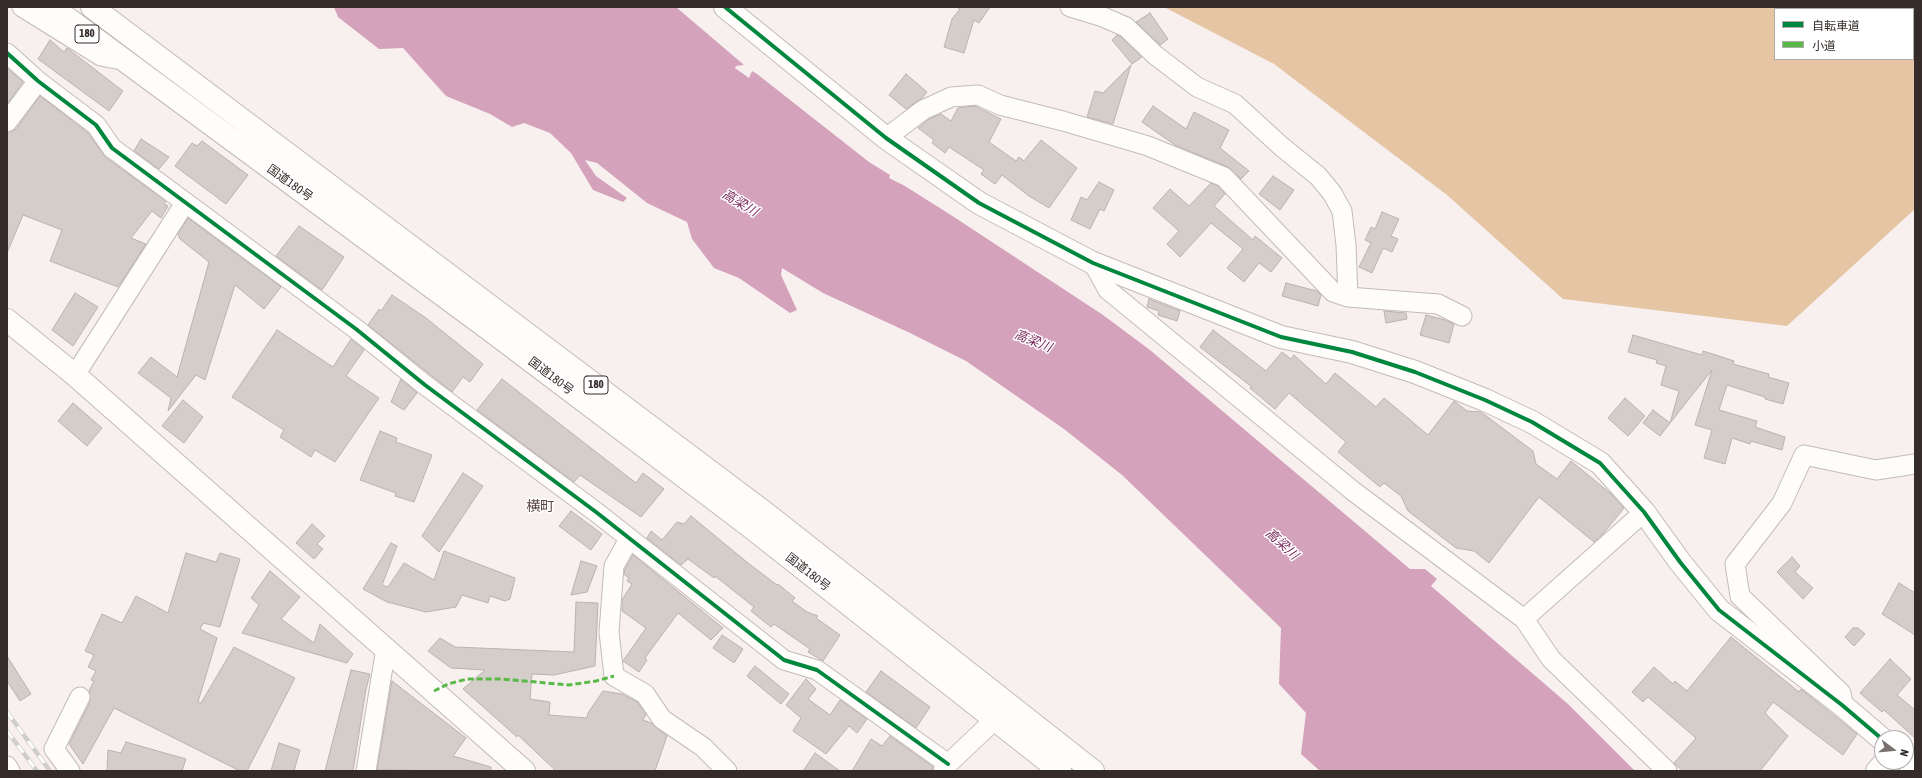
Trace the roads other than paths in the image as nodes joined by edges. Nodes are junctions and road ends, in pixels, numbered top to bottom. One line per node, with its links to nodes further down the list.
1 (22, 7): 8 (street)
2 (52, 7): 8 (main road, 国道180号 / 180)
3 (92, 7): 6 (main road, 国道180号 / 180)
4 (725, 7): 11 (main road)
5 (1070, 7): 14 (street)
6 (138, 41): 8 (main road); 25 (main road, 国道180号 / 180)
7 (7, 53): 9 (street)
8 (123, 60): 25 (main road, 国道180号 / 180)
9 (38, 81): 10 (street); 12 (street)
10 (7, 122)
11 (886, 138): 13 (main road); 14 (street)
12 (185, 203): 17 (street); 20 (street)
13 (1093, 263): 19 (main road); 21 (street)
14 (1348, 297): 15 (street)
15 (1462, 316)
16 (7, 320): 17 (main road)
17 (75, 375): 22 (main road)
18 (1915, 464): 24 (street)
19 (1644, 512): 21 (street); 24 (main road)
20 (630, 539): 28 (street); 33 (street)
21 (1524, 619): 36 (street)
22 (386, 648): 31 (street); 32 (main road)
23 (80, 697): 30 (street)
24 (1842, 705): 26 (main road)
25 (1003, 712): 28 (street); 34 (main road, 国道180号 / 180); 35 (main road, 国道180号 / 180)
26 (1874, 732)
27 (7, 766): 29 (street)
28 (946, 767)
29 (10, 771)
30 (70, 771)
31 (366, 771)
32 (524, 771)
33 (727, 771)
34 (1060, 771)
35 (1093, 771)
36 (1667, 771)

